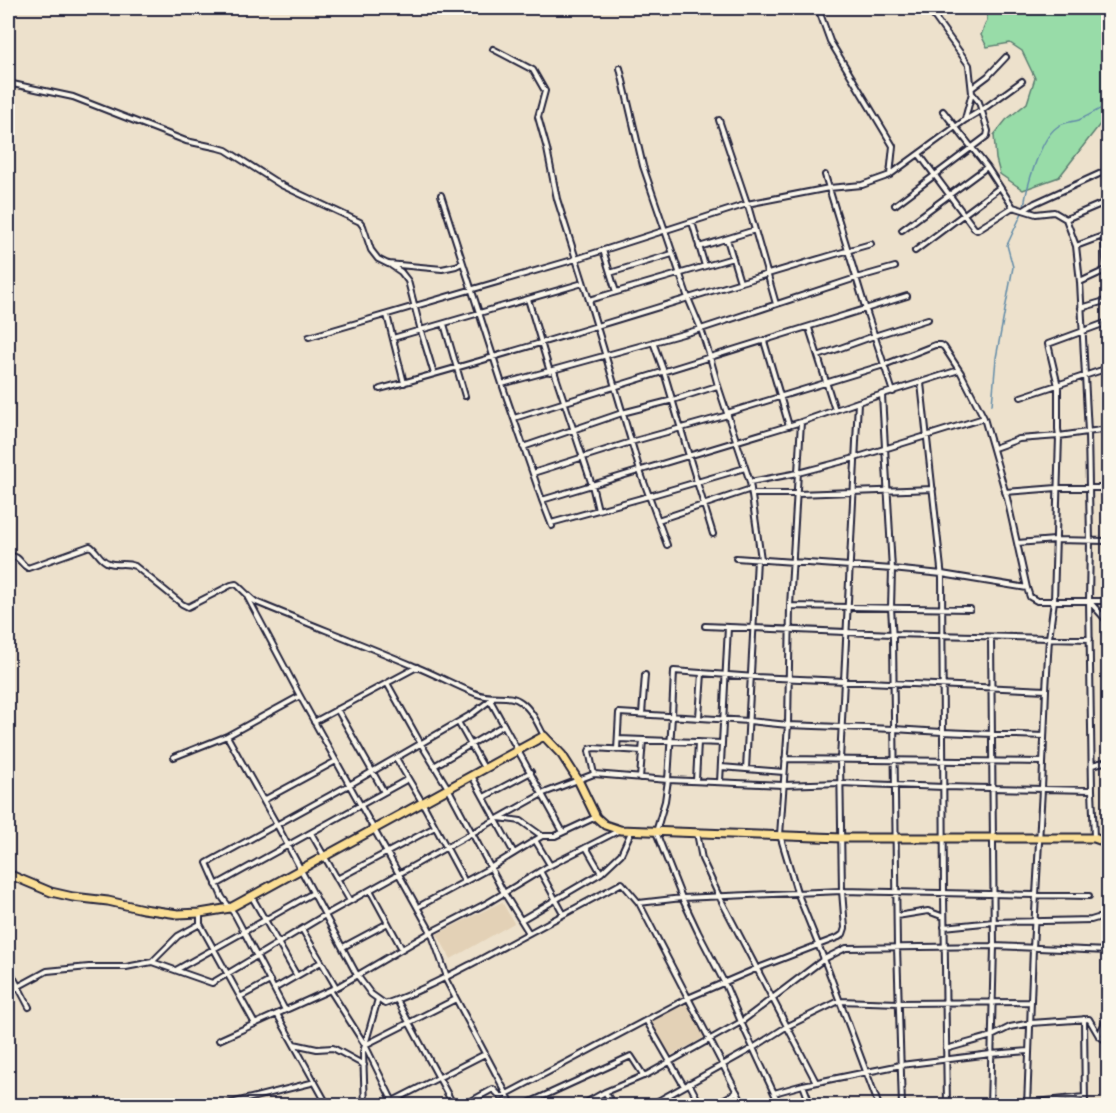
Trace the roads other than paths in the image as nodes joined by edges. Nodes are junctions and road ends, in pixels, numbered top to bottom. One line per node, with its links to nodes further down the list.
1 (818, 8): 18 (street)
2 (928, 8): 8 (street)
3 (493, 49): 46 (street)
4 (1006, 57): 8 (street)
5 (620, 68): 34 (street)
6 (1022, 81): 9 (street)
7 (8, 83): 48 (street)
8 (972, 91): 9 (street); 12 (street)
9 (982, 110): 12 (street); 14 (street)
10 (943, 111): 13 (street)
11 (719, 120): 26 (street)
12 (965, 120): 13 (street)
13 (955, 127): 14 (street); 15 (street)
14 (972, 148): 16 (street); 19 (street)
15 (919, 154): 18 (street); 19 (street)
16 (987, 167): 22 (street); 24 (street)
17 (1108, 170): 29 (street)
18 (890, 175): 21 (street)
19 (934, 175): 24 (street); 27 (street)
20 (825, 176): 21 (street)
21 (829, 188): 26 (street); 42 (street)
22 (999, 188): 28 (street); 30 (street)
23 (441, 195): 47 (street)
24 (950, 196): 30 (street); 33 (street)
25 (1108, 201): 31 (street)
26 (747, 204): 32 (street); 35 (street)
27 (895, 205)
28 (1013, 207): 29 (street); 30 (street)
29 (1023, 210): 31 (street)
30 (964, 215): 43 (street)
31 (1066, 219): 39 (street)
32 (692, 222): 34 (street); 40 (street)
33 (902, 230)
34 (664, 231): 41 (street); 44 (street)
35 (755, 231): 37 (street); 53 (street)
36 (1106, 235): 39 (street); 51 (street)
37 (727, 238): 40 (street); 45 (street)
38 (871, 244): 42 (street)
39 (1076, 246): 58 (street)
40 (699, 247): 49 (street)
41 (603, 250): 46 (street); 52 (street)
42 (848, 250): 53 (street); 55 (street)
43 (915, 251)
44 (672, 254): 52 (street); 54 (street)
45 (733, 258): 49 (street); 57 (street)
46 (576, 259): 59 (street); 60 (street)
47 (462, 262): 48 (street); 60 (street)
48 (388, 264): 68 (street)
49 (705, 266): 54 (street)
50 (895, 267): 55 (street)
51 (1108, 269): 56 (street); 58 (street)
52 (610, 273): 61 (street)
53 (767, 273): 57 (street); 67 (street)
54 (679, 274): 61 (street); 63 (street)
55 (856, 278): 67 (street); 70 (street)
56 (1108, 281)
57 (740, 282): 63 (street)
58 (1080, 282): 69 (street)
59 (583, 283): 64 (street); 65 (street)
60 (472, 290): 68 (street); 71 (street)
61 (616, 292): 65 (street)
62 (907, 296): 70 (street)
63 (688, 298): 76 (street); 78 (street)
64 (528, 299): 71 (street); 85 (street)
65 (589, 300): 76 (street)
66 (1108, 300): 69 (street)
67 (776, 304): 78 (street)
68 (415, 307): 72 (street); 79 (street)
69 (1081, 308): 80 (street)
70 (866, 309): 77 (street); 81 (street)
71 (479, 314): 75 (street); 89 (street)
72 (387, 315): 82 (street); 83 (street)
73 (928, 319): 81 (street)
74 (1108, 322): 80 (street)
75 (444, 324): 79 (street); 92 (street)
76 (596, 325): 85 (street); 87 (street)
77 (809, 327): 84 (street); 88 (street)
78 (700, 329): 86 (street); 90 (street)
79 (421, 331): 83 (street); 97 (street)
80 (1083, 331): 98 (street); 104 (street)
81 (874, 336): 88 (street); 91 (street)
82 (309, 337)
83 (393, 338): 100 (street)
84 (764, 341): 90 (street); 110 (street)
85 (541, 342): 89 (street); 95 (street)
86 (653, 342): 87 (street); 96 (street)
87 (605, 356): 95 (street); 105 (street)
88 (818, 356): 99 (street)
89 (493, 357): 92 (street); 102 (street)
90 (710, 357): 96 (street); 103 (street)
91 (884, 365): 94 (street); 99 (street); 107 (street)
92 (457, 368): 97 (street); 109 (street)
93 (1108, 368): 98 (street)
94 (959, 370): 101 (street); 119 (street)
95 (552, 371): 102 (street); 113 (street)
96 (664, 372): 105 (street); 112 (street)
97 (434, 374): 100 (street)
98 (1086, 377): 104 (street); 125 (street)
99 (826, 382): 110 (street); 115 (street)
100 (404, 383): 106 (street)
101 (921, 383): 107 (street); 126 (street)
102 (502, 384): 118 (street)
103 (717, 386): 112 (street); 117 (street)
104 (1058, 386): 111 (street); 127 (street)
105 (614, 387): 113 (street); 116 (street)
106 (380, 389)
107 (893, 392): 108 (street)
108 (882, 395): 114 (street); 132 (street)
109 (465, 396)
110 (780, 396): 117 (street); 121 (street)
111 (1021, 397)
112 (673, 400): 116 (street); 122 (street)
113 (564, 402): 118 (street); 124 (street)
114 (858, 402): 115 (street); 135 (street)
115 (835, 410): 120 (street)
116 (622, 413): 124 (street); 129 (street)
117 (727, 414): 122 (street); 128 (street)
118 (513, 418): 130 (street)
119 (984, 418): 126 (street); 131 (street)
120 (801, 422): 121 (street); 139 (street)
121 (789, 426): 128 (street)
122 (681, 428): 129 (street); 133 (street)
123 (1108, 429): 125 (street)
124 (573, 430): 130 (street); 134 (street)
125 (1088, 432): 127 (street); 144 (street)
126 (927, 435): 132 (street); 146 (street)
127 (1059, 436): 131 (street); 143 (street)
128 (737, 441): 133 (street); 136 (street)
129 (631, 442): 134 (street); 137 (street)
130 (524, 447): 138 (street)
131 (993, 448): 149 (street)
132 (885, 449): 135 (street); 147 (street)
133 (689, 456): 137 (street); 140 (street)
134 (583, 457): 138 (street); 142 (street)
135 (855, 459): 139 (street); 150 (street)
136 (745, 468): 140 (street); 141 (street)
137 (640, 471): 142 (street); 152 (street)
138 (532, 473): 153 (street)
139 (798, 473): 141 (street); 151 (street)
140 (697, 482): 152 (street); 154 (street)
141 (750, 482): 148 (street)
142 (592, 485): 153 (street); 155 (street)
143 (1057, 488): 144 (street); 149 (street); 158 (street)
144 (1089, 488): 145 (street); 159 (street)
145 (1108, 488)
146 (933, 489): 147 (street); 169 (street)
147 (887, 490): 150 (street); 168 (street)
148 (752, 492): 151 (street); 154 (street); 165 (street)
149 (1005, 492): 161 (street)
150 (853, 493): 151 (street); 167 (street)
151 (798, 494): 166 (street)
152 (649, 496): 155 (street); 156 (street)
153 (542, 500): 155 (street)
154 (704, 505): 156 (street); 157 (street)
155 (598, 510)
156 (658, 520): 162 (street)
157 (713, 534)
158 (1055, 540): 159 (street); 161 (street); 172 (street)
159 (1090, 541): 160 (street); 173 (street)
160 (1108, 541)
161 (1017, 543): 170 (street)
162 (667, 545)
163 (8, 556): 171 (street)
164 (736, 558): 165 (street)
165 (759, 559): 166 (street); 183 (street)
166 (792, 561): 167 (street); 175 (street)
167 (850, 567): 168 (street); 176 (street)
168 (892, 569): 169 (street); 177 (street)
169 (942, 573): 170 (street); 178 (street)
170 (1026, 588): 172 (street)
171 (247, 595): 191 (street); 203 (street)
172 (1054, 601): 173 (street); 189 (street)
173 (1089, 601): 174 (street); 180 (street); 190 (street)
174 (1108, 602)
175 (790, 606): 176 (street); 184 (street)
176 (848, 607): 177 (street); 185 (street)
177 (891, 608): 178 (street); 186 (street)
178 (943, 609): 179 (street); 187 (street)
179 (970, 609)
180 (1108, 622)
181 (705, 626): 182 (street)
182 (728, 627): 183 (street); 194 (street)
183 (753, 628): 184 (street); 195 (street)
184 (789, 630): 185 (street); 196 (street)
185 (847, 632): 186 (street); 197 (street)
186 (892, 634): 187 (street); 199 (street)
187 (943, 635): 188 (street); 200 (street)
188 (991, 638): 189 (street); 201 (street)
189 (1049, 638): 190 (street); 202 (street)
190 (1090, 639): 242 (street)
191 (417, 667): 198 (street); 204 (street)
192 (702, 674): 194 (street); 207 (street); 208 (street)
193 (645, 675): 206 (street)
194 (726, 675): 195 (street); 209 (street)
195 (751, 677): 196 (street); 210 (street)
196 (788, 679): 197 (street); 214 (street)
197 (844, 680): 199 (street); 215 (street)
198 (387, 683): 205 (street); 227 (street)
199 (893, 683): 200 (street); 216 (street)
200 (943, 686): 201 (street); 217 (street)
201 (991, 687): 202 (street); 218 (street)
202 (1046, 690): 221 (street)
203 (300, 696): 211 (street); 219 (street)
204 (492, 699): 212 (street); 213 (street); 220 (street)
205 (337, 709): 211 (street); 247 (street)
206 (642, 714): 207 (street); 222 (street)
207 (672, 716): 208 (street); 224 (street)
208 (699, 717): 209 (street)
209 (723, 719): 210 (street); 226 (street)
210 (748, 721): 214 (street); 246 (street)
211 (314, 722): 238 (street)
212 (458, 722): 227 (street); 228 (street)
213 (504, 725): 228 (street); 229 (street)
214 (788, 725): 215 (street); 234 (street)
215 (842, 726): 216 (street); 235 (street)
216 (894, 729): 217 (street); 236 (street)
217 (942, 732): 218 (street); 237 (street)
218 (992, 733): 221 (street); 239 (street)
219 (227, 736): 232 (street); 270 (street)
220 (544, 736): 229 (highway); 254 (highway)
221 (1044, 736): 241 (street)
222 (618, 739): 223 (street); 230 (street)
223 (643, 740): 224 (street); 231 (street)
224 (670, 741): 225 (street); 255 (street)
225 (698, 742): 226 (street); 256 (street)
226 (722, 743): 244 (street)
227 (421, 744): 233 (street); 243 (street)
228 (471, 744): 243 (street); 245 (street)
229 (518, 750): 245 (highway); 248 (street)
230 (617, 750): 231 (street); 250 (street)
231 (642, 752): 252 (street)
232 (174, 756)
233 (396, 758): 247 (street); 253 (street)
234 (785, 759): 235 (street); 249 (street)
235 (840, 760): 236 (street); 258 (street)
236 (894, 760): 237 (street); 259 (street)
237 (944, 760): 239 (street); 262 (street)
238 (336, 761): 260 (street); 270 (street)
239 (992, 761): 241 (street); 263 (street)
240 (1108, 761): 242 (street)
241 (1043, 762): 265 (street)
242 (1092, 765): 266 (street)
243 (435, 766): 264 (street)
244 (721, 767): 246 (street); 257 (street)
245 (484, 768): 251 (highway)
246 (746, 769): 249 (street)
247 (373, 772): 260 (street); 267 (street)
248 (531, 772): 268 (street); 269 (street)
249 (784, 772): 261 (street)
250 (594, 774): 252 (street); 254 (street)
251 (472, 775): 264 (highway); 269 (street)
252 (640, 778): 255 (street)
253 (408, 779): 267 (street); 271 (street)
254 (578, 780): 268 (street); 273 (highway)
255 (668, 780): 256 (street); 281 (street)
256 (696, 781): 257 (street)
257 (720, 782): 261 (street)
258 (840, 783): 259 (street); 261 (street); 289 (street)
259 (895, 784): 262 (street); 287 (street)
260 (350, 785): 272 (street); 275 (street)
261 (783, 785): 285 (street)
262 (944, 787): 263 (street); 288 (street)
263 (992, 787): 265 (street); 290 (street)
264 (448, 788): 271 (highway); 283 (street)
265 (1042, 789): 266 (street); 291 (street)
266 (1092, 790): 292 (street)
267 (385, 792): 272 (street)
268 (543, 794): 274 (street); 280 (street)
269 (484, 798): 274 (street)
270 (264, 800): 275 (street)
271 (422, 802): 276 (street); 277 (highway)
272 (361, 805): 277 (street); 282 (street)
273 (596, 817): 278 (highway); 280 (street)
274 (497, 819): 283 (street); 286 (street); 299 (street)
275 (277, 825): 295 (street); 310 (street)
276 (435, 827): 297 (street); 298 (street)
277 (374, 829): 298 (street); 300 (highway)
278 (620, 830): 279 (highway); 296 (street)
279 (631, 831): 281 (highway); 305 (street)
280 (563, 832): 286 (street)
281 (656, 832): 284 (highway); 323 (street)
282 (311, 833): 295 (street); 300 (street)
283 (471, 833): 297 (street); 302 (street)
284 (697, 833): 285 (highway); 319 (street)
285 (780, 835): 289 (highway); 313 (street)
286 (542, 836): 293 (street)
287 (896, 837): 288 (highway); 289 (highway); 316 (street)
288 (943, 837): 290 (highway); 317 (street)
289 (842, 838): 312 (street)
290 (993, 838): 291 (highway); 318 (street)
291 (1039, 838): 292 (highway); 320 (street)
292 (1094, 838): 294 (highway)
293 (535, 840): 299 (street); 301 (street)
294 (1108, 843)
295 (288, 845): 303 (street); 310 (street)
296 (586, 847): 301 (street); 305 (street)
297 (446, 848): 307 (street); 309 (street)
298 (387, 852): 307 (street); 308 (street)
299 (514, 853): 302 (street)
300 (324, 856): 303 (highway); 308 (street)
301 (550, 866): 304 (street)
302 (490, 868): 309 (street); 315 (street)
303 (301, 869): 314 (street); 322 (highway)
304 (540, 871): 315 (street); 324 (street)
305 (601, 873): 324 (street)
306 (8, 874): 330 (highway)
307 (400, 874): 311 (street); 327 (street)
308 (337, 879): 325 (street)
309 (465, 882): 327 (street)
310 (216, 885): 328 (street)
311 (370, 890): 325 (street); 339 (street)
312 (842, 891): 313 (street); 316 (street); 347 (street)
313 (797, 892): 319 (street); 347 (street)
314 (313, 893): 332 (street); 335 (street)
315 (504, 893): 336 (street); 344 (street)
316 (897, 893): 317 (street); 333 (street)
317 (944, 894): 318 (street); 334 (street)
318 (993, 895): 320 (street); 338 (street)
319 (719, 896): 323 (street); 361 (street)
320 (1035, 896): 321 (street); 337 (street)
321 (1089, 896)
322 (252, 897): 328 (highway); 335 (street)
323 (682, 898): 326 (street); 368 (street)
324 (555, 899): 331 (street); 336 (street)
325 (350, 901): 332 (street)
326 (639, 903): 331 (street); 375 (street)
327 (418, 907): 344 (street)
328 (230, 908): 330 (highway); 343 (street)
329 (1108, 911): 337 (street)
330 (200, 913): 340 (street)
331 (564, 913): 345 (street)
332 (325, 915): 342 (street); 351 (street)
333 (897, 916): 334 (street); 349 (street)
334 (944, 917): 341 (street)
335 (265, 920): 343 (street); 346 (street)
336 (521, 920): 345 (street)
337 (1034, 921): 338 (street); 352 (street)
338 (993, 922): 341 (street); 348 (street)
339 (388, 923): 351 (street); 354 (street)
340 (200, 924): 353 (street); 358 (street)
341 (944, 927): 350 (street)
342 (302, 928): 346 (street); 359 (street)
343 (244, 932): 353 (street); 356 (street)
344 (431, 932): 354 (street); 366 (street)
345 (529, 933): 366 (street)
346 (278, 943): 356 (street); 365 (street)
347 (818, 944): 357 (street); 361 (street)
348 (994, 946): 350 (street); 352 (street); 382 (street)
349 (897, 947): 350 (street); 357 (street); 384 (street)
350 (945, 947): 381 (street)
351 (343, 948): 364 (street)
352 (1033, 948): 355 (street); 383 (street)
353 (213, 949): 362 (street); 363 (street)
354 (402, 949): 364 (street)
355 (1108, 951)
356 (256, 956): 363 (street); 367 (street)
357 (824, 959): 376 (street); 380 (street)
358 (152, 962): 362 (street); 369 (street)
359 (321, 962): 365 (street); 370 (street)
360 (8, 967): 369 (street)
361 (758, 968): 368 (street); 376 (street)
362 (176, 970): 363 (street)
363 (227, 974): 374 (street)
364 (357, 975): 370 (street); 377 (street)
365 (297, 976): 371 (street)
366 (446, 977): 378 (street); 379 (street)
367 (270, 981): 371 (street); 374 (street)
368 (724, 982): 375 (street); 391 (street)
369 (18, 986): 373 (street); 385 (street)
370 (336, 987): 372 (street)
371 (274, 989): 386 (street)
372 (330, 990): 386 (street); 402 (street)
373 (8, 992)
374 (240, 997): 394 (street)
375 (688, 998): 390 (street); 399 (street)
376 (773, 998): 391 (street); 395 (street)
377 (378, 999): 379 (street); 402 (street)
378 (456, 999): 392 (street); 406 (street)
379 (397, 1000): 392 (street)
380 (838, 1001): 384 (street); 395 (street); 413 (street)
381 (945, 1002): 382 (street); 384 (street); 404 (street)
382 (993, 1002): 383 (street); 396 (street)
383 (1031, 1002): 393 (street)
384 (899, 1003): 412 (street)
385 (29, 1007)
386 (285, 1010): 387 (street)
387 (277, 1014): 394 (street); 401 (street)
388 (1108, 1015): 397 (street)
389 (1084, 1019): 393 (street); 397 (street); 424 (street)
390 (646, 1020): 409 (street); 423 (street)
391 (741, 1022): 399 (street); 403 (street)
392 (409, 1023): 402 (street); 415 (street)
393 (1031, 1023): 396 (street); 405 (street)
394 (255, 1024): 398 (street)
395 (786, 1027): 403 (street); 417 (street)
396 (992, 1036): 404 (street); 407 (street)
397 (1099, 1036): 400 (street)
398 (219, 1040)
399 (710, 1040): 409 (street); 410 (street)
400 (1108, 1042)
401 (293, 1043): 411 (street); 416 (street)
402 (365, 1045): 411 (street); 425 (street)
403 (753, 1048): 410 (street); 422 (street)
404 (946, 1049): 408 (street)
405 (1029, 1052): 407 (street); 426 (street)
406 (485, 1053): 415 (street); 423 (street)
407 (992, 1054): 408 (street); 427 (street)
408 (946, 1061): 412 (street); 446 (street)
409 (669, 1063): 414 (street); 418 (street)
410 (723, 1064): 418 (street); 421 (street)
411 (364, 1065): 430 (street)
412 (901, 1065): 413 (street); 445 (street)
413 (865, 1071): 417 (street); 444 (street)
414 (644, 1076): 420 (street); 435 (street)
415 (439, 1077): 425 (street); 432 (street)
416 (315, 1082): 428 (street); 429 (street)
417 (816, 1082): 419 (street)
418 (686, 1085): 438 (street); 439 (street)
419 (803, 1085): 422 (street); 443 (street)
420 (605, 1092): 436 (street); 437 (street)
421 (737, 1092): 440 (street); 441 (street)
422 (774, 1093): 442 (street)
423 (507, 1094): 433 (street); 434 (street)
424 (1084, 1097): 426 (street); 447 (street)
425 (394, 1103): 431 (street)
426 (1027, 1104): 427 (street)
427 (989, 1105)
428 (219, 1106)
429 (328, 1106)
430 (365, 1106)
431 (383, 1106)
432 (454, 1106)
433 (462, 1106)
434 (513, 1106)
435 (522, 1106)
436 (580, 1106)
437 (614, 1106)
438 (649, 1106)
439 (701, 1106)
440 (712, 1106)
441 (744, 1106)
442 (780, 1106)
443 (811, 1106)
444 (879, 1106)
445 (902, 1106)
446 (947, 1106)
447 (1085, 1106)

